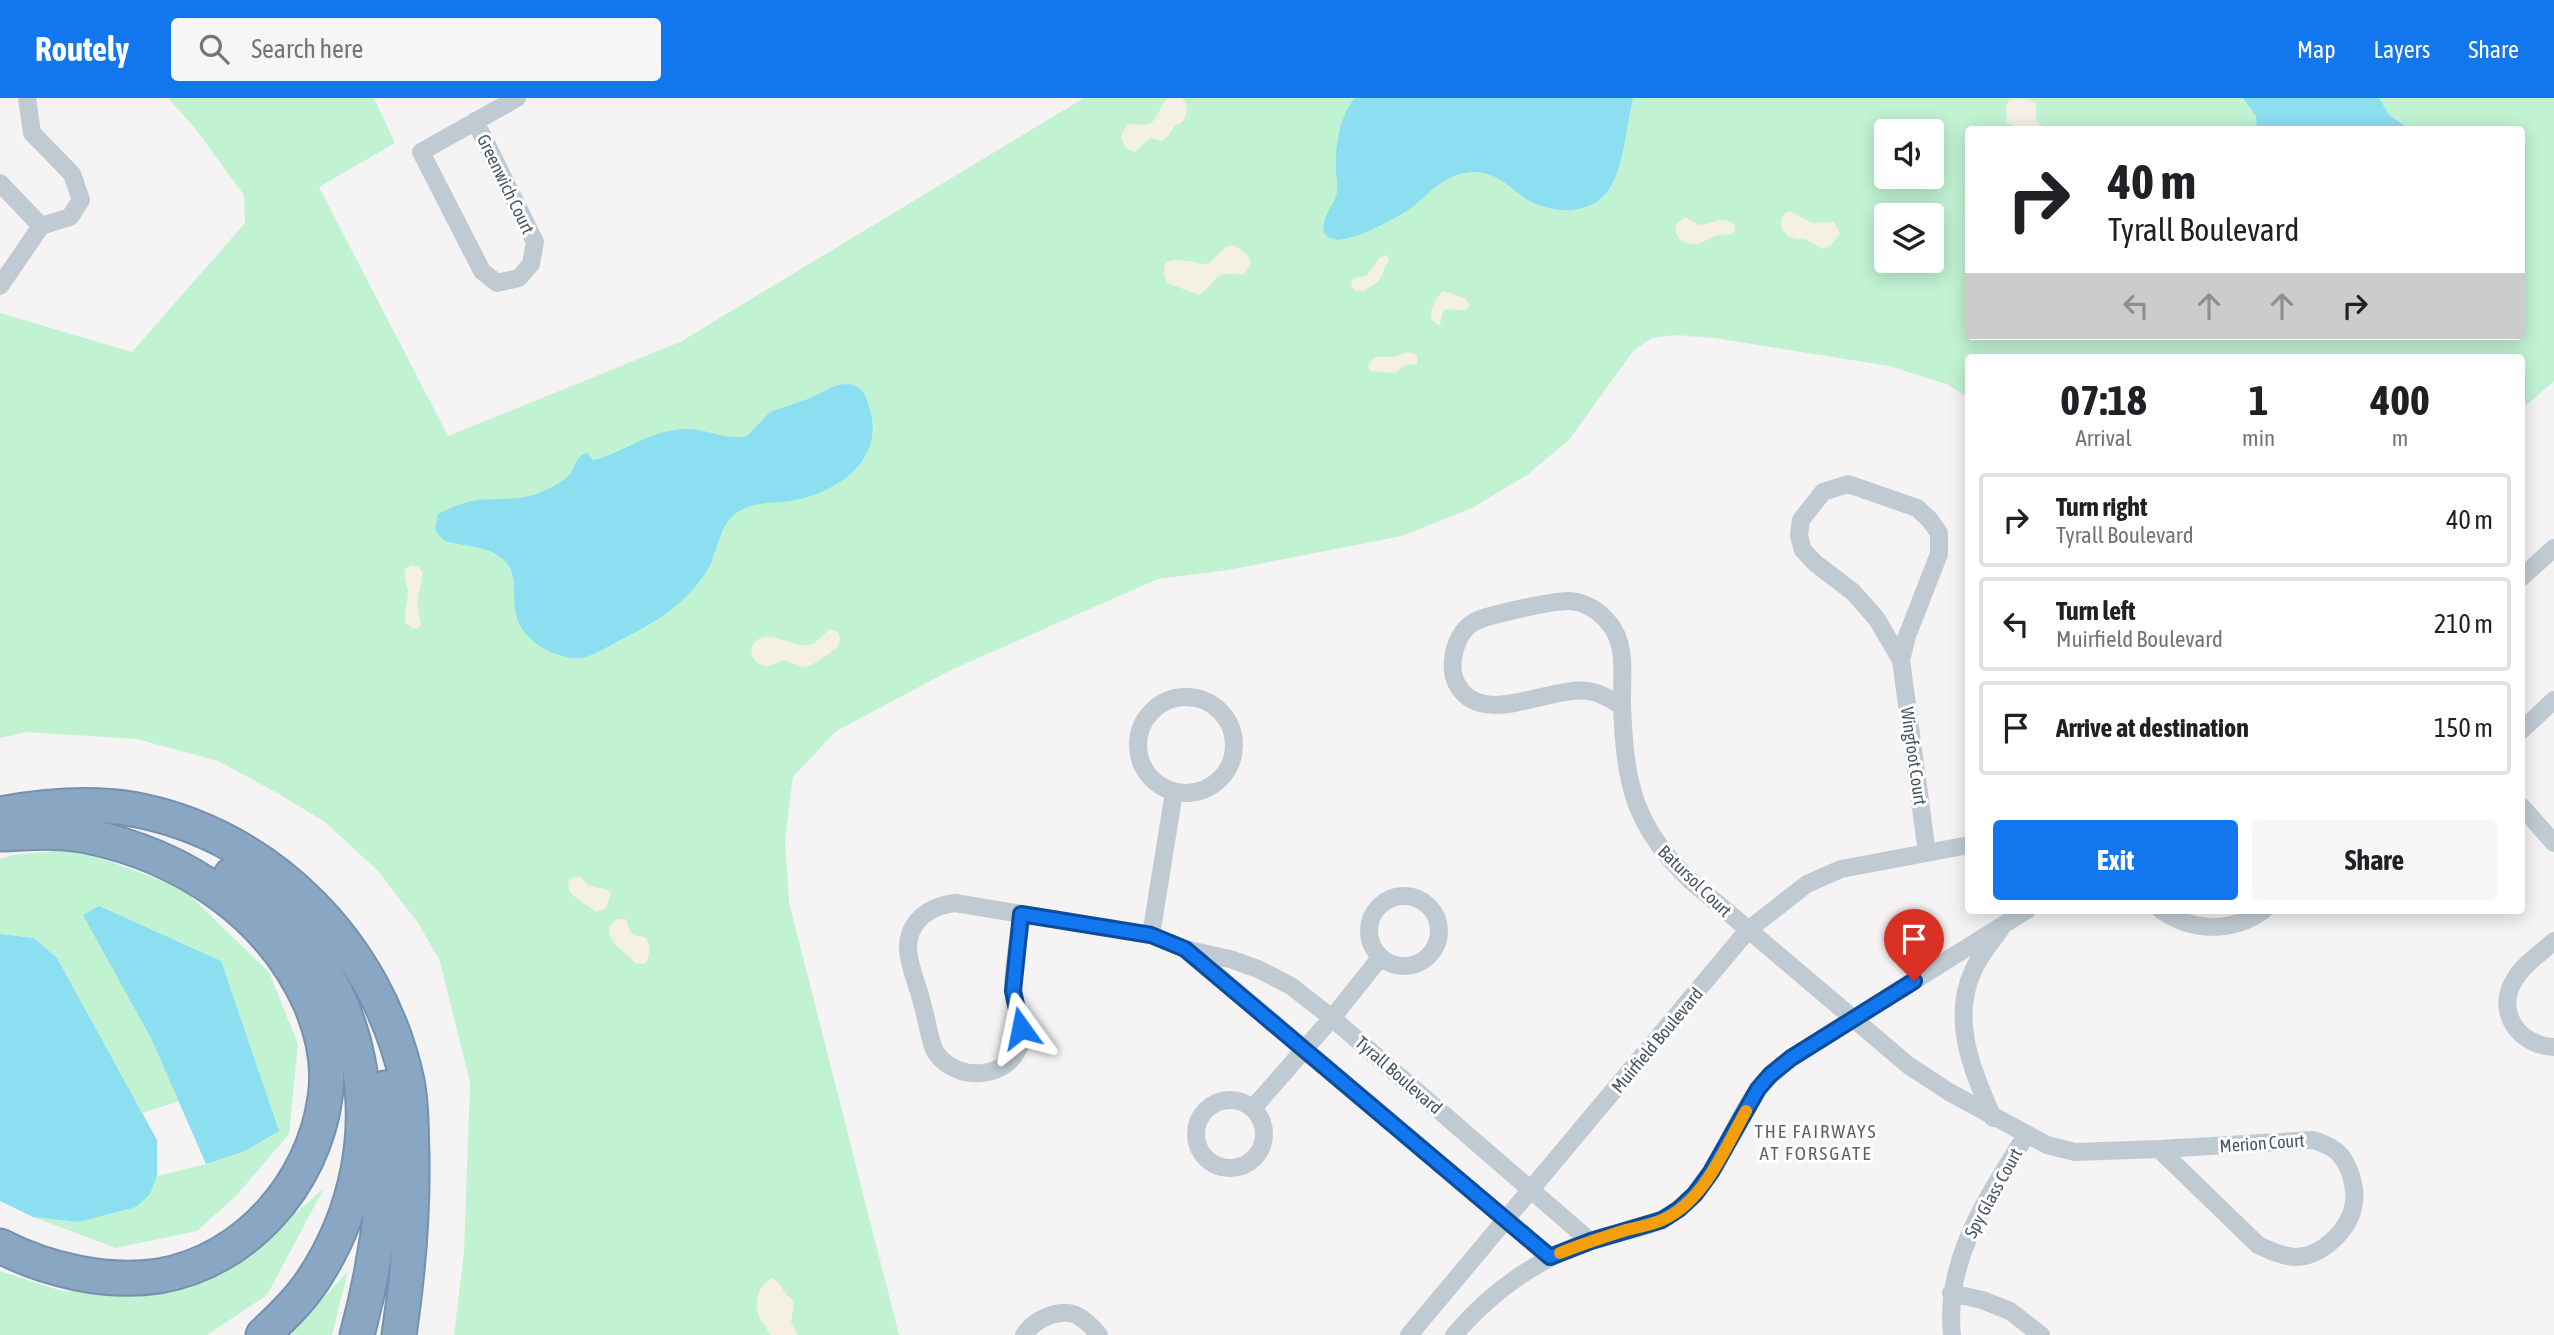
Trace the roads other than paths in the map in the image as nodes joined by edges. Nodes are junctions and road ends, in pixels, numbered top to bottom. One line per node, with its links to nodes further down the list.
1 (27, 98): 5 (street)
2 (517, 98): 3 (street)
3 (475, 121): 3 (street, Greenwich Court)
4 (0, 183): 5 (street)
5 (41, 226): 6 (street)
6 (0, 286)
7 (2554, 548): 8 (street)
8 (2525, 574)
9 (1901, 660): 9 (street, Wingfoot Court); 18 (street, Wingfoot Court)
10 (2554, 701): 12 (street)
11 (1622, 706): 11 (street, Batursol Court); 25 (street, Batursol Court)
12 (2525, 727)
13 (1174, 792): 13 (street); 26 (street)
14 (2525, 810): 16 (street)
15 (1, 827): 19 (highway); 41 (highway); 44 (highway)
16 (2554, 843)
17 (1965, 846): 18 (street, Muirfield Boulevard)
18 (1927, 853): 25 (street, Muirfield Boulevard)
19 (261, 863): 45 (highway); 46 (highway)
20 (1021, 914): 20 (street, Tyrall Boulevard); 26 (street, Tyrall Boulevard)
21 (2020, 914): 24 (street)
22 (2169, 914): 23 (street)
23 (2258, 914)
24 (2006, 922): 31 (street); 35 (street)
25 (1748, 930): 31 (street, Batursol Court); 38 (street, Muirfield Boulevard)
26 (1151, 935): 28 (street, Tyrall Boulevard)
27 (2554, 942): 32 (street)
28 (1185, 949): 30 (street, Tyrall Boulevard); 33 (street, Tyrall Boulevard)
29 (1380, 958): 29 (street); 30 (street)
30 (1332, 1018): 33 (street); 38 (street, Tyrall Boulevard)
31 (1853, 1019): 35 (street, Merion Court); 40 (street)
32 (2554, 1047)
33 (1306, 1048): 34 (street); 39 (street, Tyrall Boulevard)
34 (1253, 1108)
35 (1993, 1118): 36 (street, Merion Court)
36 (2026, 1135): 37 (street, Merion Court); 43 (street, Spy Glass Court)
37 (2159, 1150): 37 (street, Merion Court)
38 (1531, 1190): 39 (street, Muirfield Boulevard); 40 (street, Tyrall Boulevard)
39 (1505, 1218): 42 (street, Tyrall Boulevard); 49 (street, Muirfield Boulevard)
40 (1591, 1241): 42 (street)
41 (0, 1246)
42 (1550, 1257): 50 (street)
43 (1951, 1293): 51 (street, Spy Glass Court); 52 (street)
44 (263, 1335)
45 (357, 1335)
46 (399, 1335)
47 (1024, 1335): 48 (street)
48 (1098, 1335)
49 (1409, 1335)
50 (1454, 1335)
51 (1952, 1335)
52 (2041, 1335)

